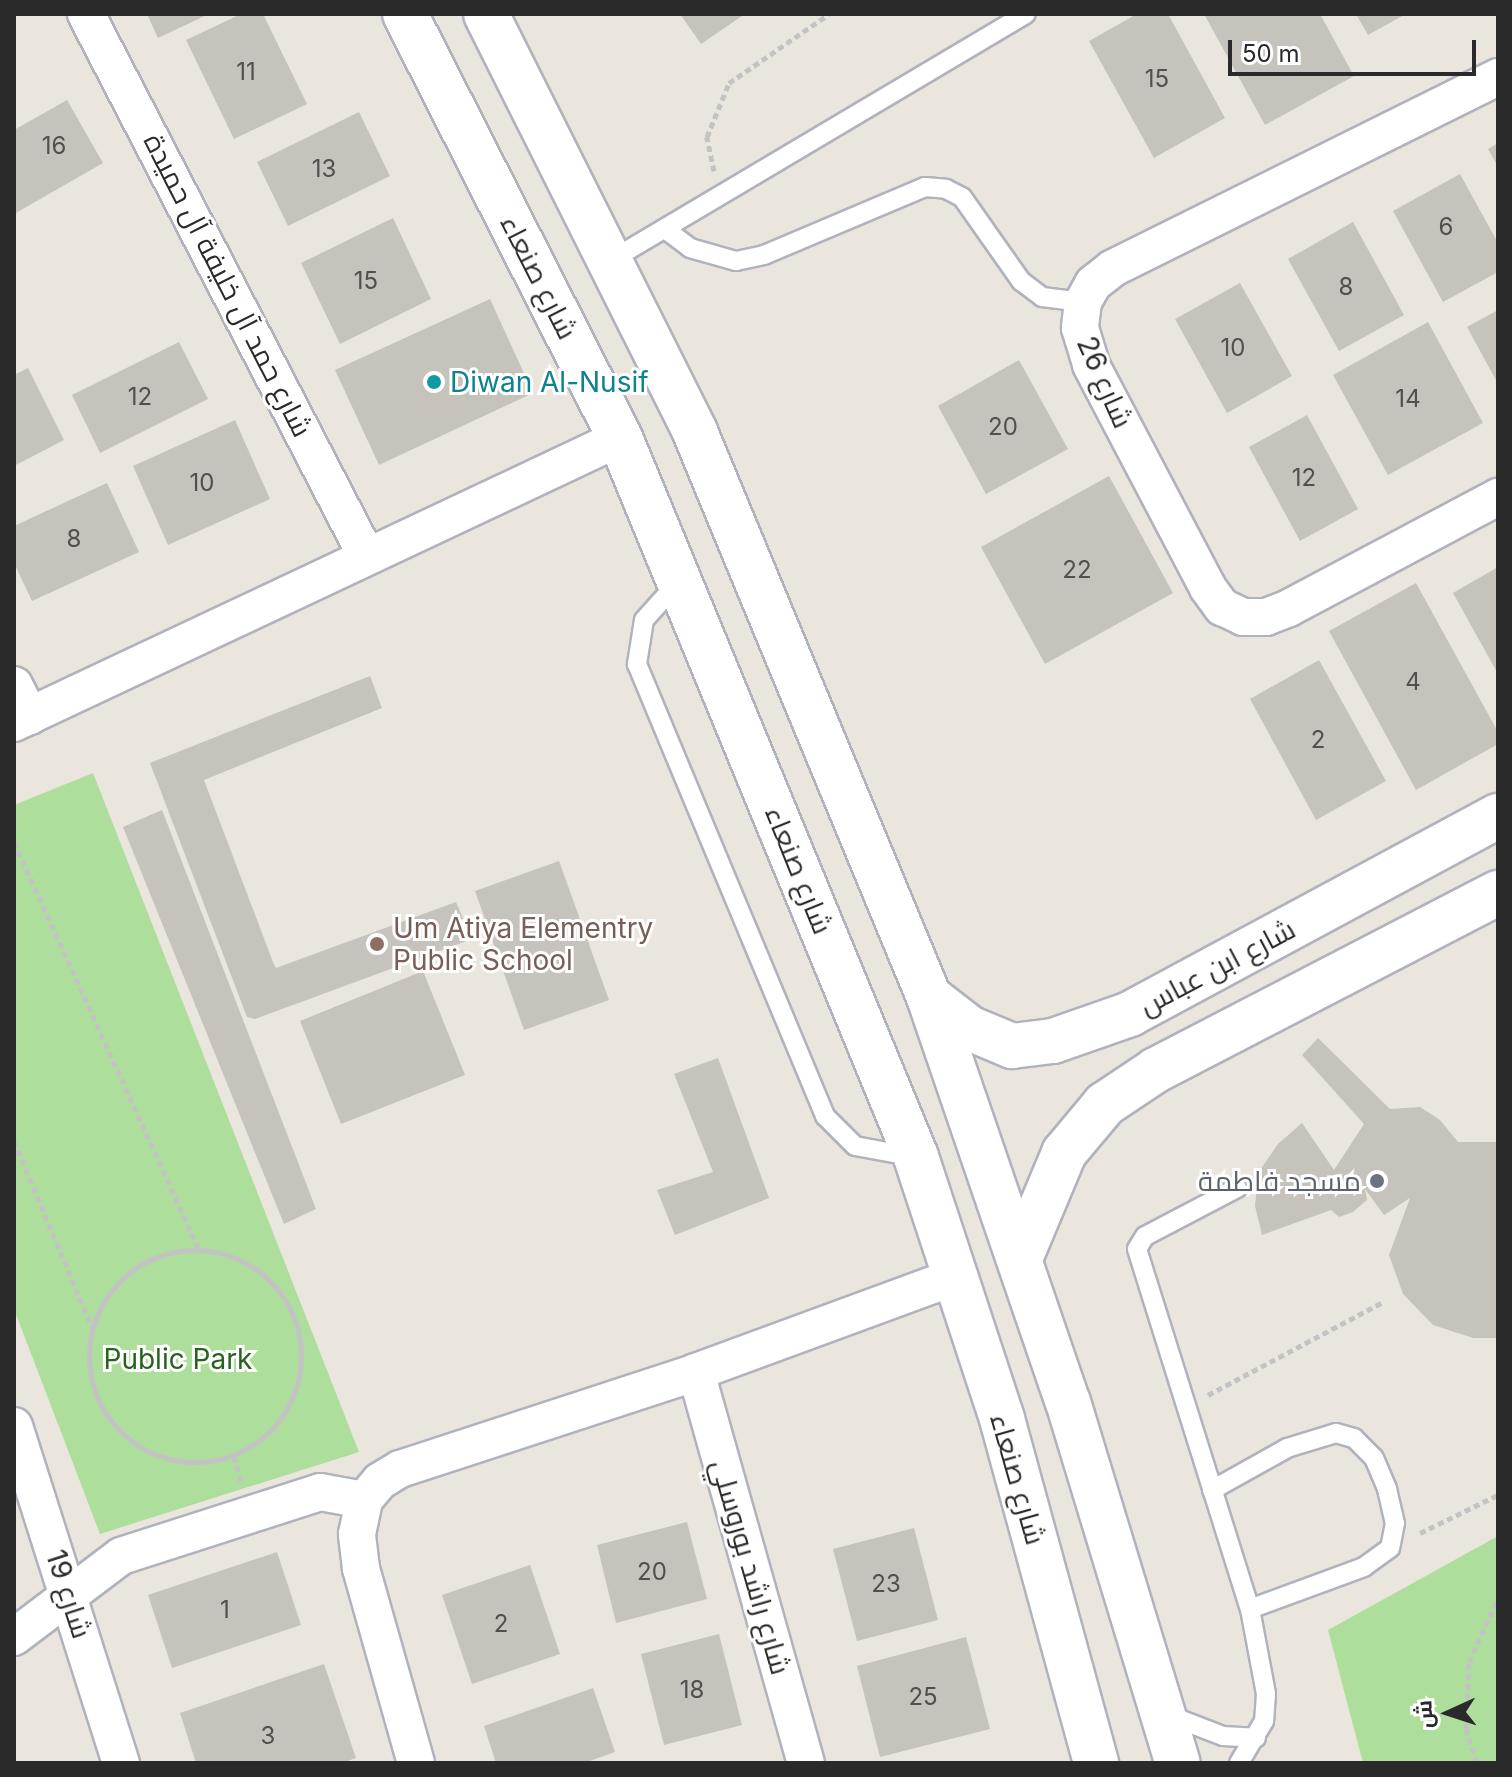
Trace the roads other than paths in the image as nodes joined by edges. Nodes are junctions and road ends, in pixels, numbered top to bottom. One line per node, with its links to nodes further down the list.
1 (86, 14): 11 (street, شارع حمد آل خليفة آل حميدة)
2 (405, 14): 9 (main road, شارع صنعاء)
3 (486, 14): 7 (main road)
4 (1026, 14): 6 (lane)
5 (1498, 77): 8 (street, شارع 26)
6 (665, 229): 7 (lane); 8 (lane)
7 (613, 259): 16 (main road)
8 (1083, 302): 10 (street, شارع 26)
9 (620, 438): 11 (street); 12 (main road, شارع صنعاء)
10 (1498, 497)
11 (367, 557): 13 (street)
12 (681, 579): 19 (main road, شارع صنعاء); 19 (lane)
13 (19, 708)
14 (1498, 816): 17 (main road, شارع ابن عباس)
15 (1498, 893): 18 (main road)
16 (929, 997): 17 (main road, شارع ابن عباس); 21 (main road)
17 (1130, 1014): 18 (main road)
18 (1156, 1070): 21 (main road)
19 (916, 1157): 22 (main road, شارع صنعاء)
20 (1237, 1188): 27 (lane)
21 (1021, 1256): 24 (main road)
22 (959, 1275): 23 (street); 25 (main road, شارع صنعاء)
23 (696, 1372): 28 (street); 38 (street, شارع راشد بوروسلي)
24 (1068, 1402): 25 (main road); 29 (main road)
25 (1002, 1419): 30 (main road, شارع صنعاء)
26 (14, 1426): 31 (street, شارع 19)
27 (1212, 1490): 32 (lane); 32 (lane)
28 (364, 1500): 31 (street); 37 (street)
29 (1105, 1522): 30 (main road); 34 (main road)
30 (1039, 1552): 39 (main road, شارع صنعاء)
31 (71, 1598): 33 (street); 36 (street, شارع 19)
32 (1250, 1609): 35 (lane)
33 (14, 1637)
34 (1162, 1711): 35 (lane); 40 (main road)
35 (1256, 1738): 41 (lane)
36 (121, 1763)
37 (416, 1763)
38 (806, 1763)
39 (1096, 1763)
40 (1178, 1763)
41 (1239, 1763)

